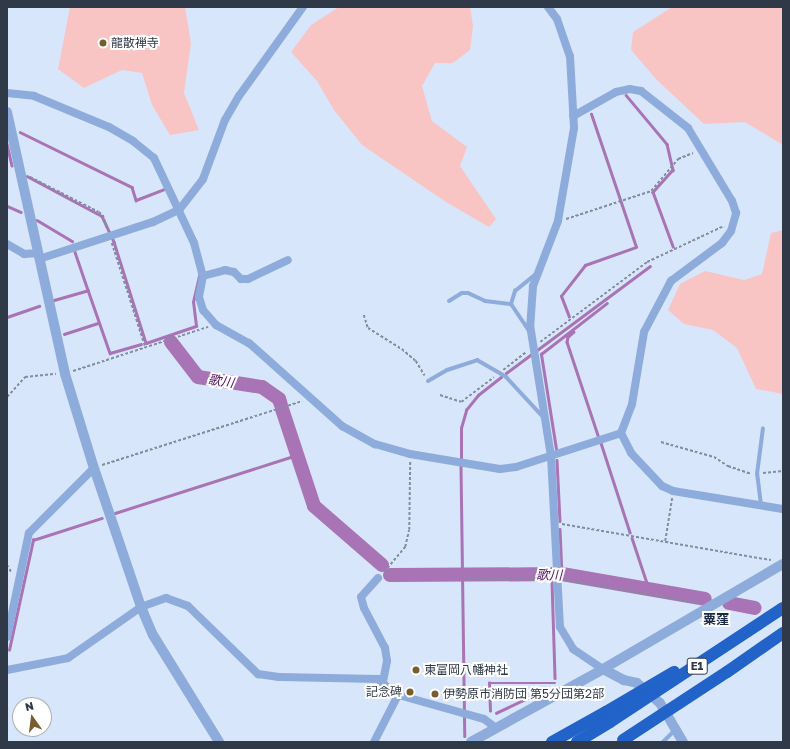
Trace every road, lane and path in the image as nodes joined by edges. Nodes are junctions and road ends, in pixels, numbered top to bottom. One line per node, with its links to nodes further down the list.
1 (303, 7): 7 (street)
2 (548, 7): 5 (street)
3 (7, 93): 7 (street)
4 (7, 112): 11 (street)
5 (574, 116): 6 (street); 8 (street)
6 (701, 150): 8 (path); 9 (street)
7 (179, 210): 11 (street); 14 (street)
8 (558, 221): 13 (street)
9 (733, 222): 20 (path); 29 (street)
10 (7, 244): 11 (street)
11 (38, 256): 22 (street)
12 (288, 260): 14 (street)
13 (536, 274): 16 (lane); 19 (street)
14 (203, 276): 18 (street)
15 (449, 301): 16 (lane)
16 (511, 304): 19 (lane)
17 (364, 316): 23 (path)
18 (216, 324): 22 (path); 26 (street)
19 (531, 335): 20 (street)
20 (534, 350): 21 (path); 27 (street)
21 (500, 372): 23 (lane); 24 (path); 27 (lane)
22 (65, 374): 25 (path); 33 (street)
23 (428, 381)
24 (440, 395)
25 (7, 397)
26 (310, 398): 31 (street); 33 (path)
27 (547, 421): 32 (street)
28 (763, 428): 35 (lane)
29 (621, 433): 32 (street); 36 (street)
30 (661, 442): 35 (path)
31 (410, 454): 32 (street); 43 (path)
32 (551, 456): 39 (street)
33 (94, 468): 46 (street); 49 (street)
34 (783, 471): 35 (path)
35 (757, 474): 37 (lane)
36 (673, 491): 37 (street); 40 (path)
37 (761, 505): 38 (street)
38 (783, 509)
39 (555, 523): 40 (path); 42 (street)
40 (664, 541): 41 (path)
41 (780, 562): 45 (street)
42 (557, 576): 44 (path); 45 (path); 50 (street)
43 (378, 578): 52 (street)
44 (468, 579)
45 (710, 605): 50 (street)
46 (141, 607): 51 (street); 52 (street); 58 (street)
47 (783, 607): 54 (highway, E1, bridge)
48 (783, 633): 57 (highway, bridge)
49 (7, 638)
50 (603, 669): 55 (street); 56 (street)
51 (7, 670)
52 (383, 682): 53 (street)
53 (398, 695): 55 (street); 59 (street)
54 (608, 717): 61 (highway); 62 (highway, E1)
55 (496, 728): 60 (street)
56 (676, 729): 63 (lane); 64 (street)
57 (625, 741)
58 (219, 742)
59 (374, 742)
60 (471, 742)
61 (552, 742)
62 (577, 742)
63 (663, 742)
64 (683, 742)

